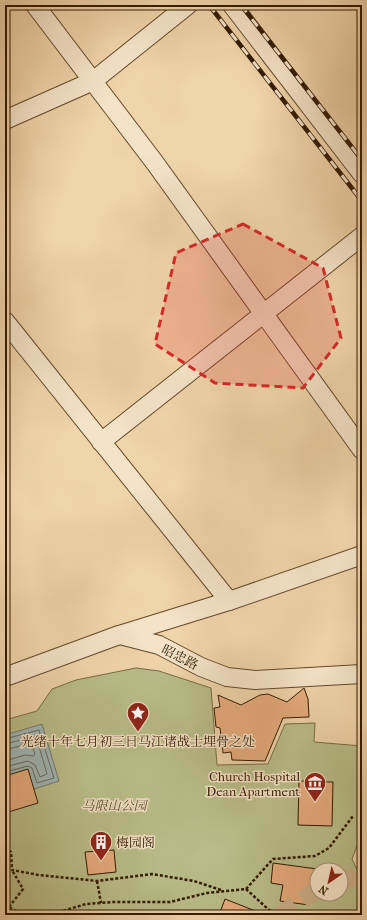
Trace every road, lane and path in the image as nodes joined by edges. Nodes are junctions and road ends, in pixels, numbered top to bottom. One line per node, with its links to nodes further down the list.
1 (35, 5): 4 (street)
2 (188, 5): 4 (street)
3 (232, 5): 6 (street)
4 (93, 81): 5 (street); 8 (street)
5 (5, 120)
6 (362, 174)
7 (362, 236): 8 (street)
8 (264, 313): 10 (street); 11 (street)
9 (5, 321): 10 (street)
10 (101, 442): 13 (street)
11 (362, 450)
12 (362, 555): 13 (street)
13 (229, 601): 14 (street)
14 (119, 635): 15 (street, 昭忠路); 16 (street)
15 (362, 674)
16 (5, 677)
17 (353, 816): 21 (path)
18 (5, 847): 19 (path)
19 (12, 870): 20 (path); 25 (path)
20 (97, 881): 22 (path); 23 (path)
21 (246, 889): 22 (path); 28 (path)
22 (224, 891): 23 (path)
23 (101, 903): 27 (path)
24 (5, 905): 25 (path)
25 (9, 907): 26 (path)
26 (23, 915)
27 (49, 915)
28 (282, 915)

